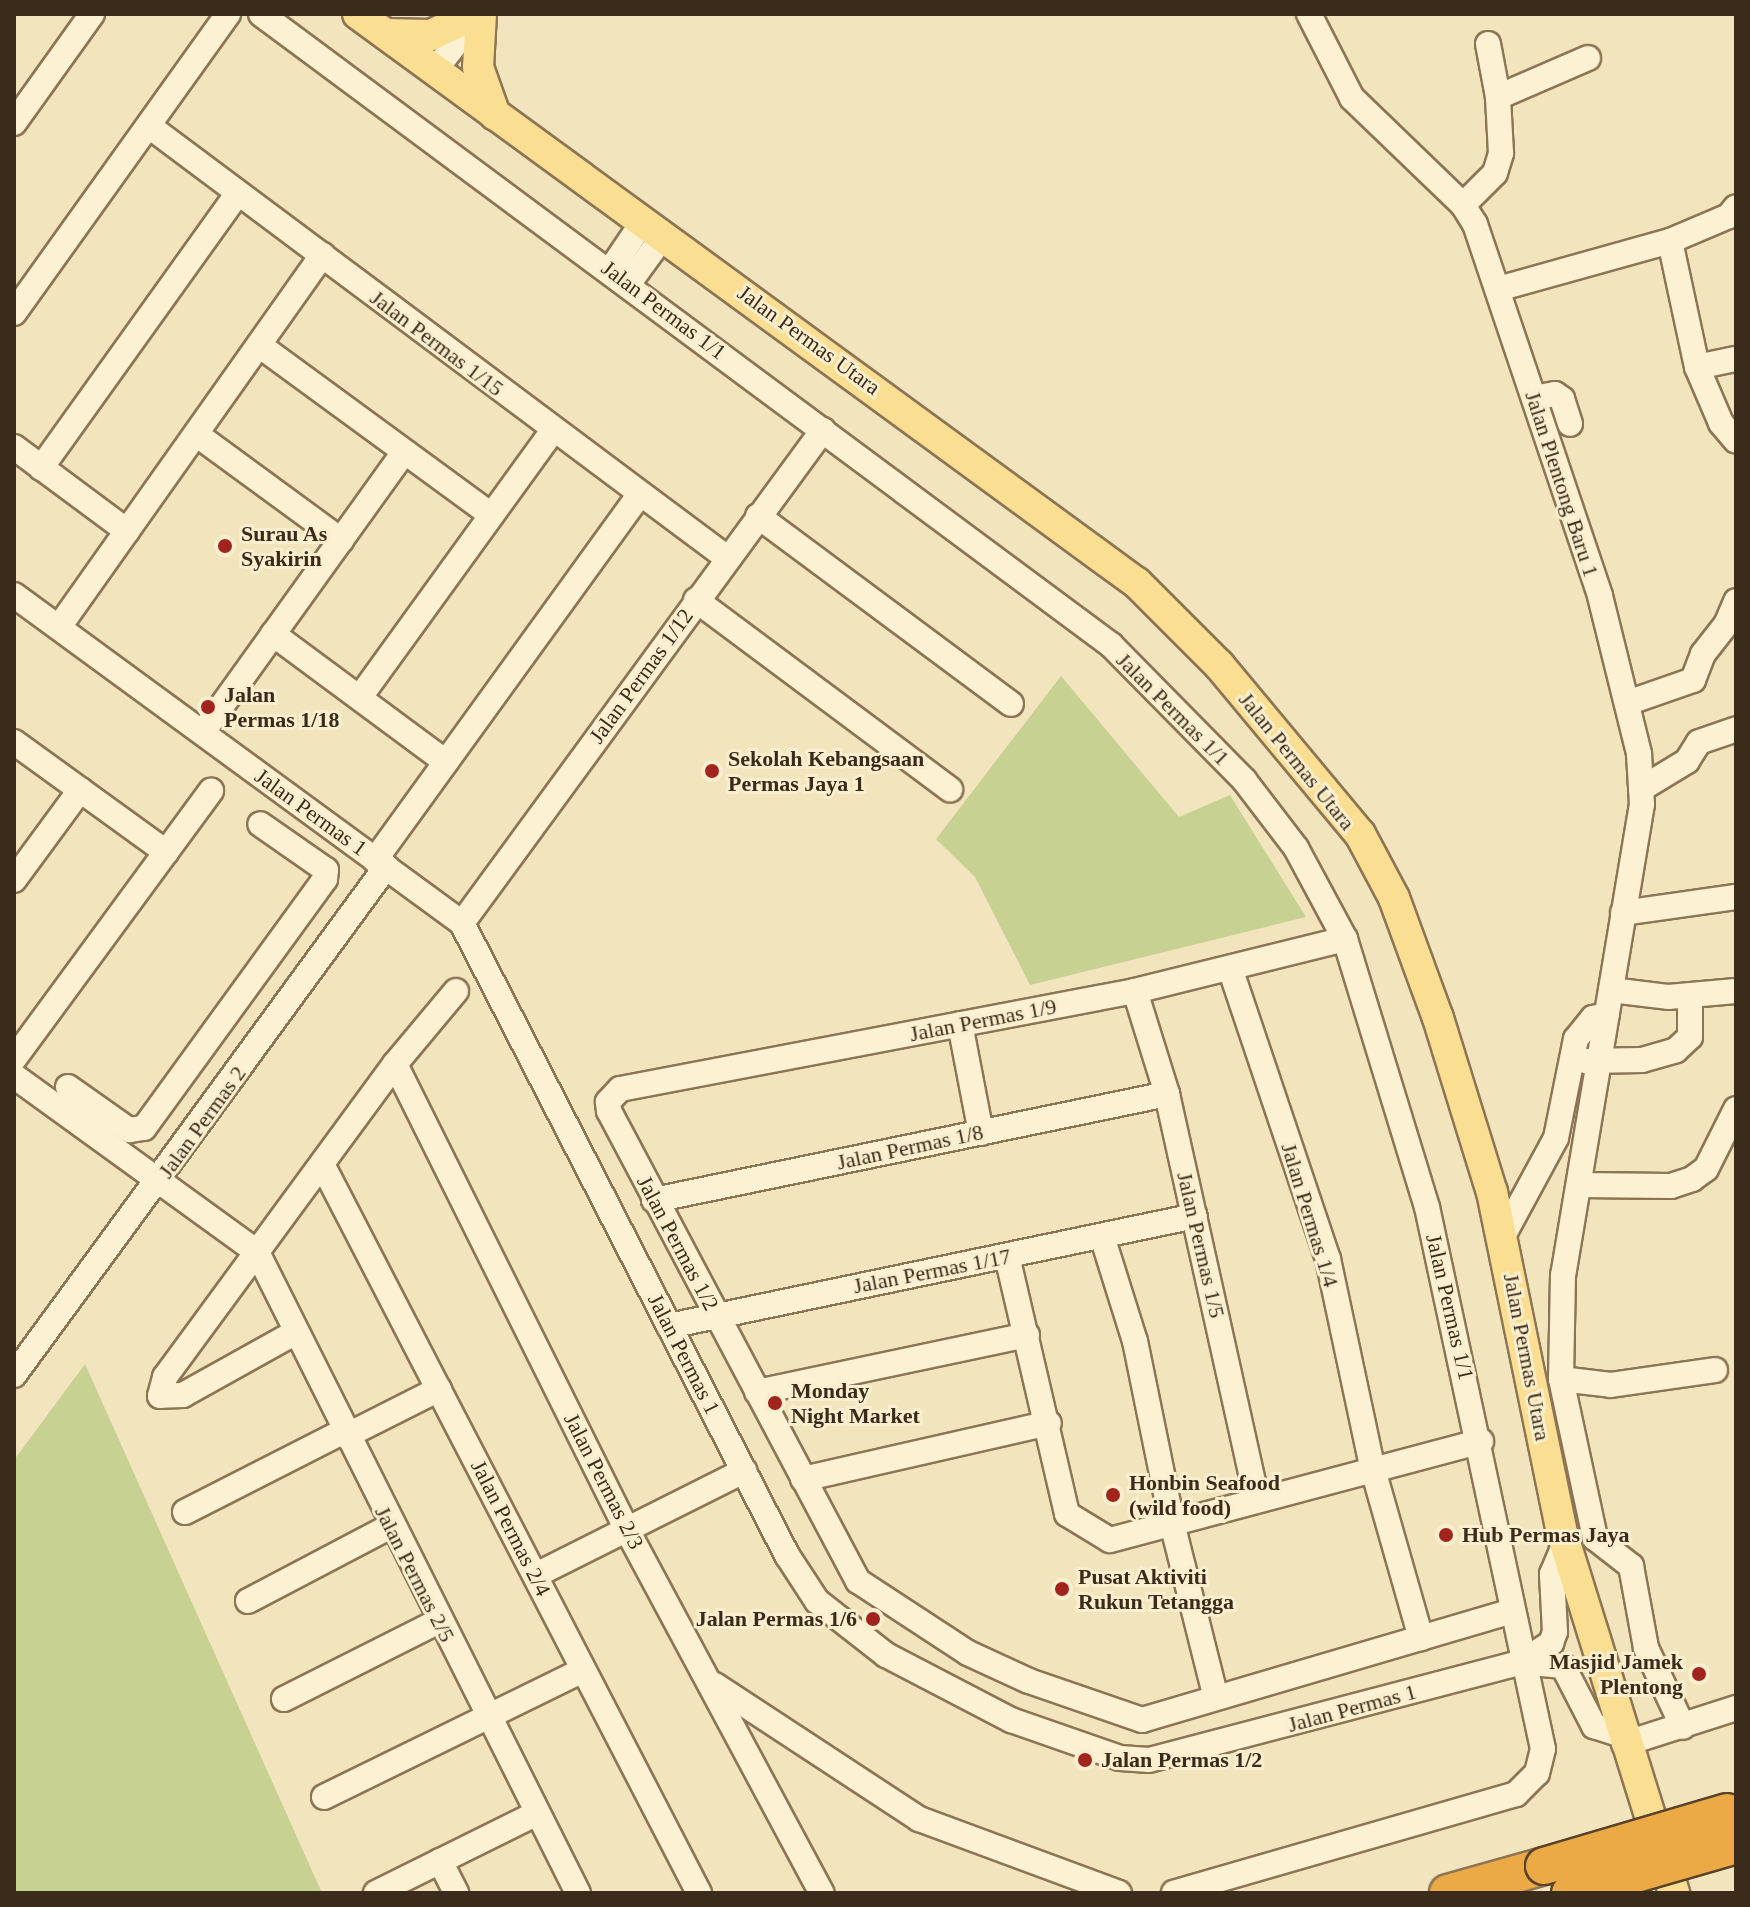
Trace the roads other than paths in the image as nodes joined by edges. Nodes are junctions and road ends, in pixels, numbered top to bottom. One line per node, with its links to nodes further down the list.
1 (92, 14): 13 (street)
2 (228, 14): 14 (street)
3 (261, 14): 21 (street, Jalan Permas 1/1)
4 (358, 14): 7 (main road, Jalan Permas Utara)
5 (478, 14): 7 (main road); 10 (street); 12 (main road)
6 (1309, 14): 16 (street, Jalan Plentong Baru 1)
7 (386, 34): 10 (main road, Jalan Permas Utara)
8 (1488, 44): 11 (street)
9 (1588, 58): 11 (street)
10 (435, 70): 12 (main road, Jalan Permas Utara)
11 (1498, 97): 16 (street)
12 (495, 115): 18 (main road, Jalan Permas Utara)
13 (14, 123)
14 (149, 126): 15 (street, Jalan Permas 1/15); 23 (street)
15 (238, 193): 20 (street, Jalan Permas 1/15); 35 (street)
16 (1463, 205): 22 (street, Jalan Plentong Baru 1)
17 (1736, 207): 19 (street)
18 (654, 228): 21 (street); 90 (main road, Jalan Permas Utara)
19 (1670, 241): 22 (street); 26 (street)
20 (322, 255): 24 (street); 29 (street, Jalan Permas 1/15)
21 (620, 276): 30 (street, Jalan Permas 1/1)
22 (1498, 289): 27 (street, Jalan Plentong Baru 1)
23 (14, 313)
24 (259, 345): 31 (street); 34 (street)
25 (1736, 359): 26 (street)
26 (1697, 367): 32 (street)
27 (1534, 398): 28 (street); 48 (street, Jalan Plentong Baru 1)
28 (1570, 424)
29 (553, 430): 36 (street, Jalan Permas 1/15); 37 (street)
30 (823, 430): 38 (street, Jalan Permas 1/12); 65 (street, Jalan Permas 1/1)
31 (196, 434): 39 (street); 40 (street)
32 (1736, 441)
33 (14, 447): 35 (street)
34 (404, 452): 37 (street); 40 (street)
35 (41, 468): 39 (street)
36 (640, 494): 41 (street, Jalan Permas 1/15); 53 (street, Jalan Permas 2)
37 (491, 515): 47 (street)
38 (758, 516): 41 (street, Jalan Permas 1/12); 49 (street)
39 (127, 531): 45 (street)
40 (341, 540): 46 (street)
41 (727, 558): 43 (street, Jalan Permas 1/12)
42 (14, 595): 45 (street, Jalan Permas 1)
43 (696, 600): 54 (street); 64 (street, Jalan Permas 1/12)
44 (1736, 601): 48 (street)
45 (59, 627): 51 (street, Jalan Permas 1)
46 (273, 634): 47 (street); 51 (street)
47 (360, 697): 53 (street)
48 (1627, 703): 55 (street, Jalan Plentong Baru 1)
49 (1011, 704)
50 (1736, 729): 55 (street)
51 (203, 732): 60 (street, Jalan Permas 1)
52 (14, 742): 56 (street)
53 (446, 762): 60 (street, Jalan Permas 2)
54 (950, 789)
55 (1641, 789): 63 (street, Jalan Plentong Baru 1)
56 (80, 790): 59 (street); 61 (street)
57 (211, 791): 59 (street)
58 (260, 824): 72 (street)
59 (166, 852): 76 (street)
60 (380, 863): 64 (street, Jalan Permas 1); 75 (street, Jalan Permas 2)
61 (14, 880)
62 (1736, 897): 63 (street)
63 (1623, 913): 67 (street, Jalan Plentong Baru 1)
64 (462, 923): 98 (street, Jalan Permas 1)
65 (1345, 939): 66 (street, Jalan Permas 1/9); 110 (street, Jalan Permas 1/1)
66 (1230, 968): 69 (street, Jalan Permas 1/9); 111 (street, Jalan Permas 1/4)
67 (1611, 990): 71 (street); 73 (street, Jalan Plentong Baru 1)
68 (456, 991): 79 (street)
69 (1135, 991): 74 (street, Jalan Permas 1/9); 83 (street, Jalan Permas 1/5)
70 (1736, 991): 71 (street)
71 (1690, 996): 77 (street)
72 (228, 1010): 75 (street); 81 (street)
73 (1607, 1015): 77 (street, Jalan Plentong Baru 1); 78 (street)
74 (960, 1024): 82 (street, Jalan Permas 1/9); 85 (street)
75 (264, 1036): 88 (street, Jalan Permas 2)
76 (14, 1059)
77 (1599, 1059): 78 (street); 89 (street, Jalan Plentong Baru 1)
78 (1567, 1063): 86 (street)
79 (395, 1064): 87 (street); 118 (street, Jalan Permas 2/3)
80 (14, 1076): 88 (street)
81 (68, 1087)
82 (620, 1089): 91 (street, Jalan Permas 1/2)
83 (1167, 1094): 85 (street, Jalan Permas 1/8); 92 (street, Jalan Permas 1/5)
84 (1736, 1109): 89 (street)
85 (981, 1133): 91 (street, Jalan Permas 1/8)
86 (1556, 1138): 90 (street); 94 (street)
87 (322, 1164): 95 (street); 105 (street, Jalan Permas 2/4)
88 (159, 1182): 95 (street); 102 (street, Jalan Permas 2)
89 (1580, 1185): 103 (street, Jalan Plentong Baru 1)
90 (1492, 1192): 94 (main road, Jalan Permas Utara)
91 (654, 1200): 97 (street, Jalan Permas 1/2)
92 (1195, 1216): 93 (street, Jalan Permas 1/17); 114 (street, Jalan Permas 1/5)
93 (1102, 1236): 96 (street, Jalan Permas 1/17); 116 (street)
94 (1503, 1236): 119 (main road, Jalan Permas Utara)
95 (257, 1252): 99 (street, Jalan Permas 2/5); 99 (street)
96 (1007, 1256): 97 (street, Jalan Permas 1/17); 100 (street)
97 (716, 1315): 98 (street, Jalan Permas 1/17); 106 (street, Jalan Permas 1/2)
98 (669, 1326): 112 (street, Jalan Permas 1)
99 (296, 1332): 109 (street, Jalan Permas 2/5)
100 (1027, 1335): 106 (street); 108 (street)
101 (1715, 1370): 104 (street)
102 (14, 1375)
103 (1561, 1379): 104 (street); 107 (street, Jalan Plentong Baru 1)
104 (1611, 1385): 107 (street)
105 (439, 1389): 109 (street); 120 (street, Jalan Permas 2/4)
106 (757, 1392): 113 (street, Jalan Permas 1/2)
107 (1565, 1415): 132 (street, Jalan Plentong Baru 1)
108 (1049, 1423): 113 (street); 116 (street)
109 (345, 1433): 115 (street); 117 (street, Jalan Permas 2/5)
110 (1481, 1441): 111 (street); 122 (street, Jalan Permas 1/1)
111 (1372, 1466): 114 (street); 124 (street, Jalan Permas 1/4)
112 (744, 1471): 118 (street); 125 (street, Jalan Permas 1)
113 (803, 1479): 128 (street, Jalan Permas 1/2)
114 (1257, 1500): 116 (street)
115 (185, 1512)
116 (1172, 1523): 128 (street)
117 (391, 1526): 121 (street); 123 (street, Jalan Permas 2/5)
118 (627, 1530): 120 (street); 127 (street, Jalan Permas 2/3)
119 (1565, 1544): 125 (street, Jalan Permas 1); 133 (main road, Jalan Permas Utara)
120 (536, 1575): 126 (street, Jalan Permas 2/4)
121 (248, 1601)
122 (1512, 1611): 124 (street, Jalan Permas 1/2); 125 (street, Jalan Permas 1/1)
123 (439, 1621): 129 (street); 131 (street, Jalan Permas 2/5)
124 (1421, 1638): 128 (street, Jalan Permas 1/2)
125 (1522, 1662): 133 (street, Jalan Permas 1); 144 (street, Jalan Permas 1/1)
126 (583, 1670): 131 (street); 141 (street, Jalan Permas 2/4)
127 (713, 1684): 142 (street, Jalan Permas 2/3); 143 (street)
128 (1216, 1698)
129 (284, 1699)
130 (1736, 1708): 132 (street)
131 (487, 1716): 134 (street); 135 (street, Jalan Permas 2/5)
132 (1683, 1727): 133 (street)
133 (1623, 1740): 147 (main road, Jalan Permas Utara)
134 (324, 1797)
135 (537, 1813): 137 (street); 140 (street, Jalan Permas 2/5)
136 (1733, 1828): 145 (highway, bridge); 146 (highway, bridge)
137 (440, 1861): 138 (street); 139 (street)
138 (376, 1893)
139 (456, 1893)
140 (578, 1893)
141 (699, 1893)
142 (822, 1893)
143 (1119, 1893)
144 (1174, 1893)
145 (1448, 1893)
146 (1570, 1893)
147 (1674, 1893)

